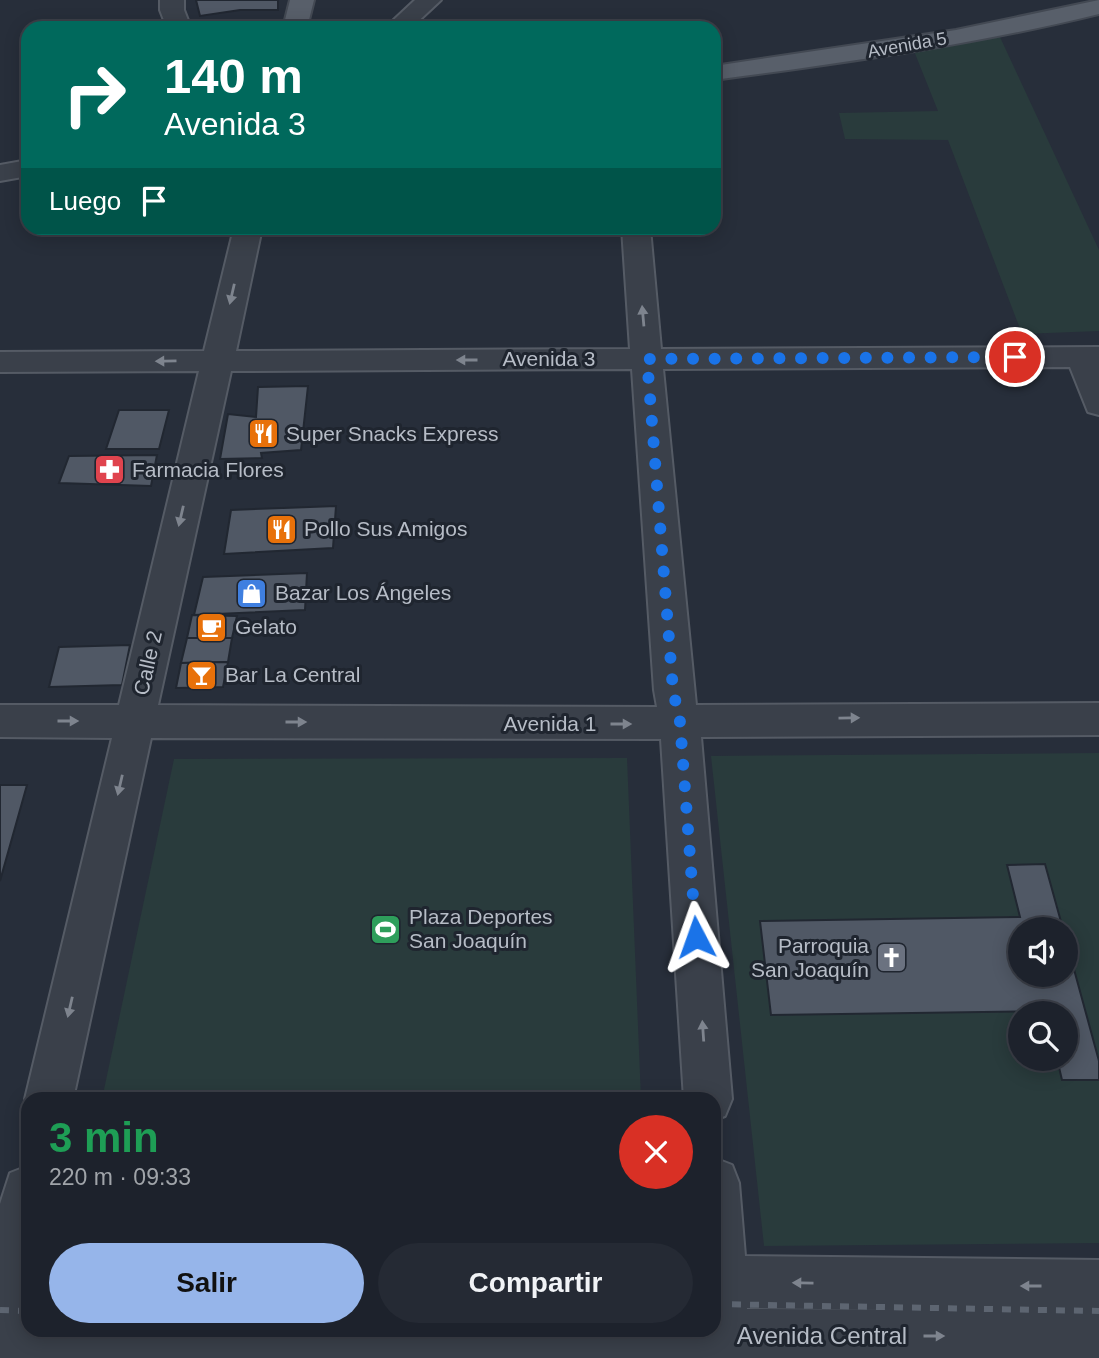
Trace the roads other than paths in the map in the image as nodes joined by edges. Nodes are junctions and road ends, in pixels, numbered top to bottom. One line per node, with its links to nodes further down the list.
1 (172, 0): 5 (street)
2 (302, 0): 6 (main road)
3 (429, 0): 7 (street)
4 (1099, 7): 8 (main road, Avenida 5)
5 (176, 21)
6 (297, 21)
7 (405, 21)
8 (721, 72)
9 (21, 168): 10 (street)
10 (0, 173)
11 (246, 235): 15 (street, Calle 2, one-way to 15)
12 (637, 235): 14 (street, one-way to 12)
13 (1091, 357): 14 (street, Avenida 3); 17 (street)
14 (647, 359): 15 (street, Avenida 3, one-way to 15); 21 (street)
15 (217, 360): 16 (street, Avenida 3, one-way to 16); 20 (street, Calle 2, one-way to 20)
16 (0, 362)
17 (1099, 404)
18 (1099, 719): 21 (street, Avenida 1, one-way to 18)
19 (0, 721): 20 (street, Avenida 1, one-way to 20)
20 (134, 721): 21 (street, Avenida 1, one-way to 21); 22 (street, Calle 2, one-way to 22)
21 (680, 722): 23 (street, one-way to 21)
22 (51, 1092)
23 (707, 1092)
24 (21, 1219): 27 (street)
25 (721, 1282): 26 (street, one-way to 25)
26 (1099, 1286)
27 (3, 1290)
28 (1099, 1337): 30 (street, Avenida Central, one-way to 28)
29 (0, 1341): 30 (street, Avenida Central)
30 (719, 1347)

